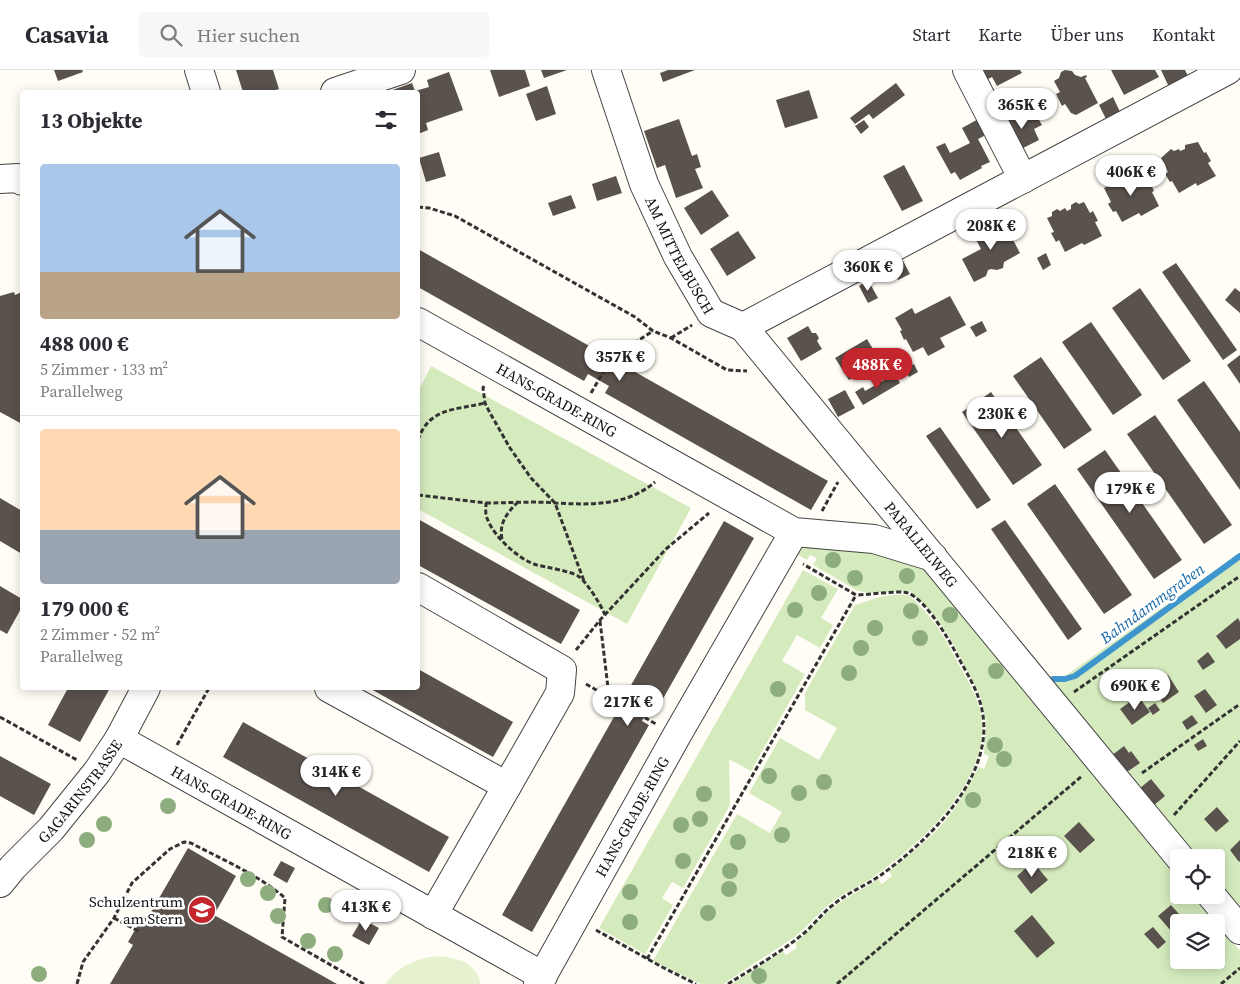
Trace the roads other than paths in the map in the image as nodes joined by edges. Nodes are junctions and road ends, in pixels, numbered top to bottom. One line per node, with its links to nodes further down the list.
1 (199, 70): 6 (street)
2 (401, 70): 7 (street)
3 (606, 70): 12 (street, AM MITTELBUSCH)
4 (967, 70): 9 (street)
5 (1228, 70): 9 (street)
6 (205, 90)
7 (341, 90)
8 (0, 179): 10 (street)
9 (1022, 179): 12 (street)
10 (20, 180)
11 (420, 323): 14 (street, HANS-GRADE-RING)
12 (743, 327): 13 (street, PARALLELWEG)
13 (875, 487): 15 (street); 16 (street, PARALLELWEG)
14 (796, 539): 15 (street); 27 (street, HANS-GRADE-RING)
15 (874, 540): 16 (street)
16 (933, 557): 22 (street, PARALLELWEG)
17 (420, 588): 21 (street)
18 (145, 690): 20 (street, GAGARINSTRASSE)
19 (333, 690): 21 (street)
20 (119, 739): 23 (street, GAGARINSTRASSE); 25 (street, HANS-GRADE-RING)
21 (508, 786): 25 (street)
22 (1173, 849)
23 (4, 870)
24 (1218, 904): 26 (street)
25 (433, 915): 27 (street, HANS-GRADE-RING)
26 (1240, 930)
27 (540, 980)

